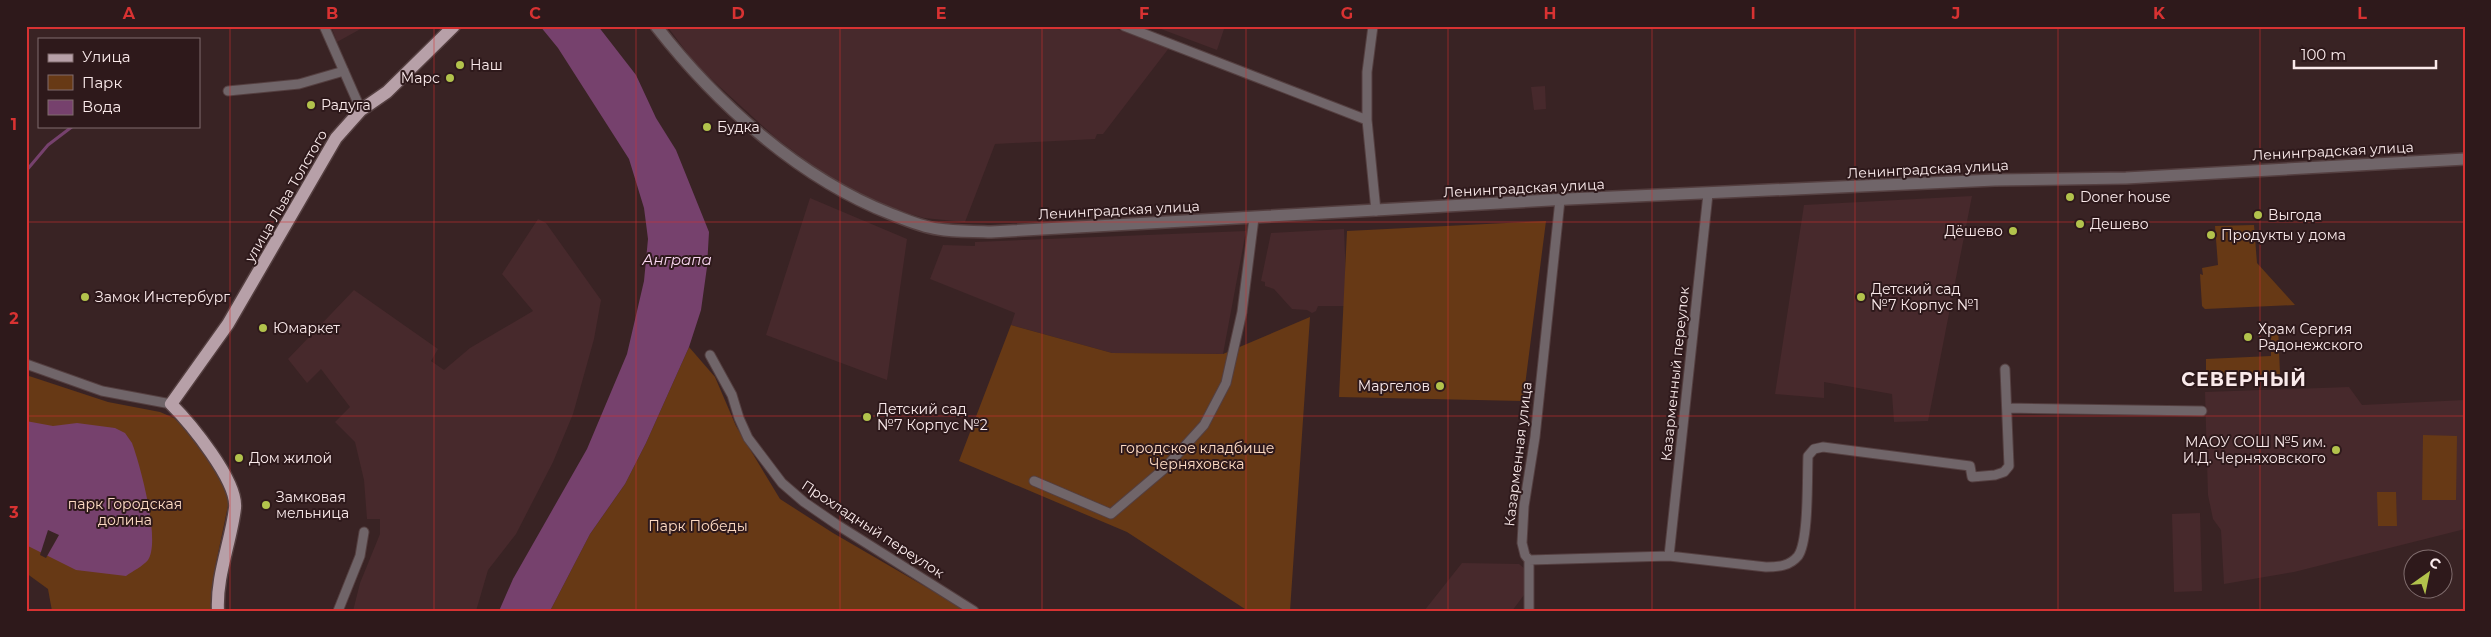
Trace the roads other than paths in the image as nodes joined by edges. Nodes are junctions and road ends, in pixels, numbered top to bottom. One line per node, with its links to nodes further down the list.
1 (324, 26): 6 (street)
2 (454, 26): 8 (main road, улица Льва Толстого)
3 (656, 26): 14 (street, Ленинградская улица)
4 (1124, 26): 9 (street)
5 (1373, 26): 9 (street)
6 (344, 71): 7 (street); 8 (street)
7 (228, 91)
8 (361, 110): 18 (main road, улица Льва Толстого)
9 (1367, 120): 13 (street)
10 (2465, 159): 11 (street, Ленинградская улица)
11 (1708, 194): 12 (street, Ленинградская улица); 23 (street, Казарменный переулок)
12 (1560, 200): 13 (street, Ленинградская улица); 24 (street, Казарменная улица)
13 (1376, 211): 14 (street, Ленинградская улица)
14 (1254, 218): 21 (street)
15 (710, 355): 27 (street, Прохладный переулок)
16 (26, 364): 18 (street)
17 (2005, 369): 19 (street)
18 (171, 404): 25 (main road)
19 (2007, 408): 20 (street); 23 (street)
20 (2202, 411)
21 (1034, 481)
22 (364, 532): 26 (street)
23 (1669, 556): 24 (street)
24 (1529, 560): 28 (street, Казарменная улица)
25 (218, 611)
26 (338, 611)
27 (974, 611)
28 (1529, 611)

